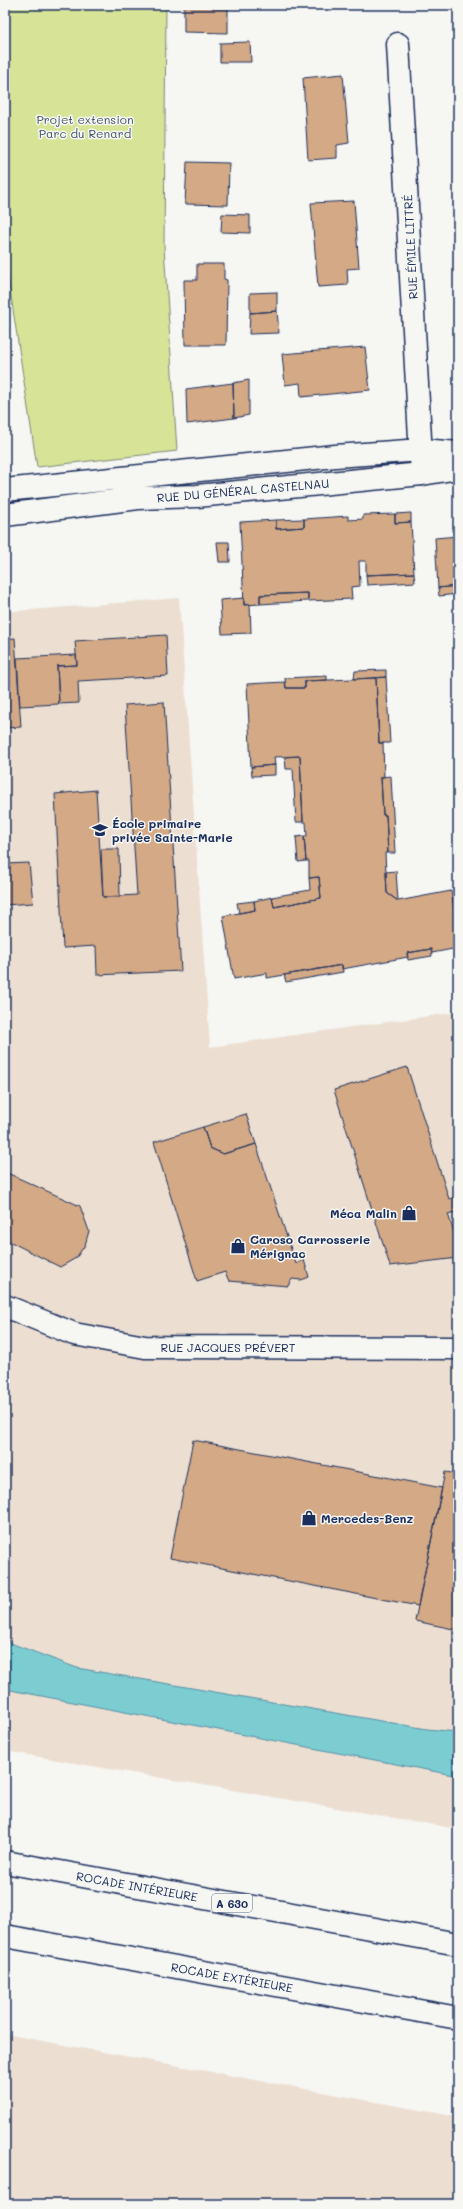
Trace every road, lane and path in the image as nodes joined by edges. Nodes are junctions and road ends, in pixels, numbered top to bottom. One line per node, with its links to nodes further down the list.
1 (398, 44): 2 (main road, RUE ÉMILE LITTRÉ)
2 (422, 450): 3 (main road, RUE DU GÉNÉRAL CASTELNAU); 5 (main road, RUE ÉMILE LITTRÉ); 6 (main road, RUE DU GÉNÉRAL CASTELNAU)
3 (458, 453)
4 (458, 468): 5 (main road, RUE DU GÉNÉRAL CASTELNAU)
5 (422, 474): 7 (main road, RUE DU GÉNÉRAL CASTELNAU)
6 (5, 490)
7 (5, 515)
8 (5, 1306): 9 (main road, RUE JACQUES PRÉVERT)
9 (458, 1348)
10 (5, 1862): 12 (main road, ROCADE INTÉRIEURE / A 630)
11 (5, 1936): 13 (main road, ROCADE EXTÉRIEURE)
12 (458, 1944)
13 (436, 2014): 14 (main road, ROCADE EXTÉRIEURE); 15 (main road)
14 (458, 2018)
15 (458, 2032)

